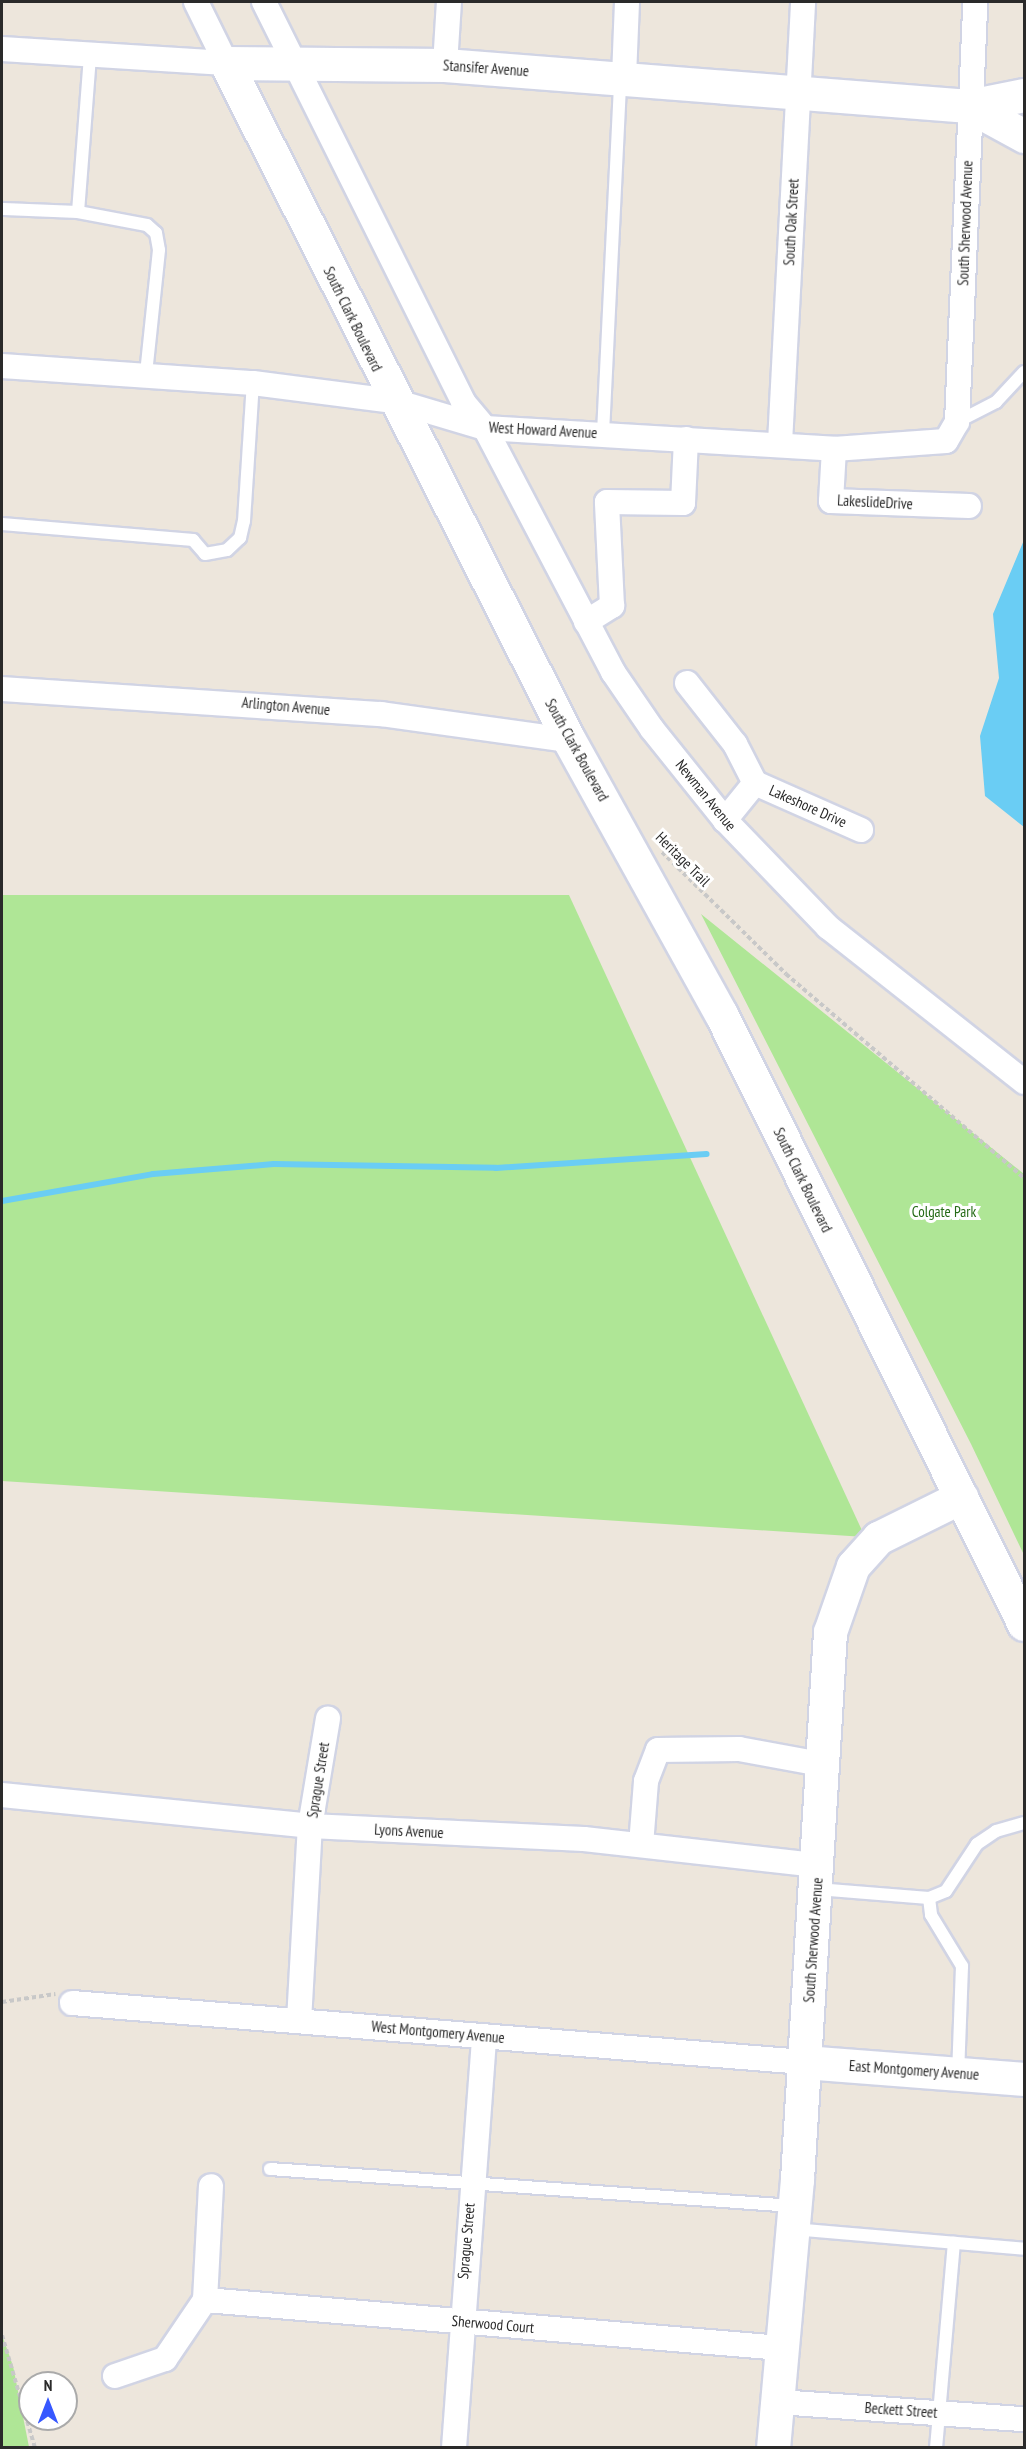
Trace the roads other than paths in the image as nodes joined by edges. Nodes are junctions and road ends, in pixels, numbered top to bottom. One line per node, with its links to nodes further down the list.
1 (196, 2): 10 (street, South Clark Boulevard)
2 (264, 2): 9 (street)
3 (449, 2): 11 (street)
4 (627, 2): 12 (street)
5 (803, 2): 13 (street, South Oak Street)
6 (975, 2): 15 (street, South Sherwood Avenue)
7 (2, 49): 8 (street, Stansifer Avenue)
8 (90, 56): 10 (street, Stansifer Avenue); 18 (lane)
9 (293, 62): 10 (street, Stansifer Avenue); 11 (street, Stansifer Avenue); 24 (street)
10 (226, 63): 23 (street, South Clark Boulevard)
11 (445, 65): 12 (street, Stansifer Avenue)
12 (622, 77): 13 (street, Stansifer Avenue); 26 (lane)
13 (798, 88): 15 (street, Stansifer Avenue); 28 (street, South Oak Street)
14 (1024, 94): 15 (street)
15 (969, 106): 16 (street); 25 (street, South Sherwood Avenue)
16 (1024, 136)
17 (2, 209): 18 (lane)
18 (78, 212): 21 (lane)
19 (2, 366): 21 (street, West Howard Avenue)
20 (1024, 372): 25 (lane)
21 (146, 373): 22 (street, West Howard Avenue)
22 (253, 383): 23 (street, West Howard Avenue); 31 (lane)
23 (394, 401): 24 (street, West Howard Avenue); 35 (street, South Clark Boulevard)
24 (485, 428): 26 (street, West Howard Avenue); 32 (street, Newman Avenue)
25 (951, 431): 29 (street, West Howard Avenue)
26 (603, 433): 27 (street, West Howard Avenue)
27 (686, 439): 28 (street, West Howard Avenue); 32 (street)
28 (780, 443): 29 (street, West Howard Avenue)
29 (834, 449): 30 (street, LakeslideDrive)
30 (969, 506)
31 (2, 524)
32 (586, 622): 37 (street, Newman Avenue)
33 (687, 683): 36 (street)
34 (2, 689): 35 (street, Arlington Avenue)
35 (569, 740): 40 (street, South Clark Boulevard)
36 (754, 783): 37 (street); 38 (street, Lakeshore Drive)
37 (725, 820): 39 (street, Newman Avenue)
38 (861, 830)
39 (1024, 1082)
40 (961, 1497): 41 (street, South Clark Boulevard); 43 (street, South Sherwood Avenue)
41 (1024, 1624)
42 (328, 1719): 46 (street, Sprague Street)
43 (821, 1764): 47 (street); 48 (street, South Sherwood Avenue)
44 (2, 1795): 46 (street, Lyons Avenue)
45 (1024, 1823): 49 (lane)
46 (310, 1826): 47 (street, Lyons Avenue); 51 (street, Sprague Street)
47 (641, 1845): 48 (street, Lyons Avenue)
48 (817, 1877): 49 (lane); 53 (street, South Sherwood Avenue)
49 (929, 1898): 54 (lane)
50 (72, 2003): 51 (street, West Montgomery Avenue)
51 (298, 2021): 52 (street, West Montgomery Avenue)
52 (484, 2036): 53 (street, West Montgomery Avenue); 57 (street, Sprague Street)
53 (804, 2062): 54 (street, East Montgomery Avenue); 59 (street, South Sherwood Avenue)
54 (958, 2074): 55 (street, East Montgomery Avenue)
55 (1024, 2079)
56 (270, 2169): 57 (lane)
57 (471, 2183): 59 (lane); 63 (street, Sprague Street)
58 (211, 2186): 62 (street)
59 (794, 2218): 60 (lane); 64 (street, South Sherwood Avenue)
60 (954, 2244): 61 (lane); 67 (lane)
61 (1024, 2249)
62 (205, 2300): 63 (street, Sherwood Court); 65 (street)
63 (459, 2321): 64 (street, Sherwood Court); 69 (street, Sprague Street)
64 (781, 2348): 66 (street, South Sherwood Avenue)
65 (116, 2376)
66 (777, 2402): 67 (street, Beckett Street); 70 (street, South Sherwood Avenue)
67 (938, 2413): 68 (street, Beckett Street); 71 (lane)
68 (1024, 2419)
69 (454, 2448)
70 (773, 2448)
71 (936, 2448)

